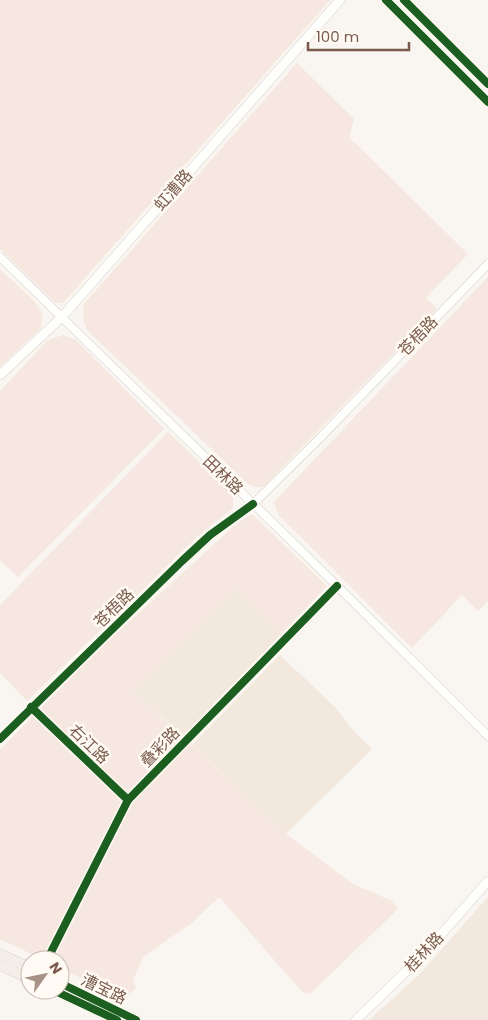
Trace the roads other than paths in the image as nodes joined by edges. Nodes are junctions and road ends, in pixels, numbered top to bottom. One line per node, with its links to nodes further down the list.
1 (340, 0): 8 (main road, 虹漕路)
2 (386, 0): 5 (main road)
3 (404, 0): 4 (main road)
4 (488, 84)
5 (488, 102)
6 (0, 257): 8 (street, 田林路)
7 (488, 264): 10 (street, 苍梧路)
8 (62, 317): 9 (main road, 虹漕路); 10 (street, 田林路)
9 (0, 375)
10 (253, 504): 11 (street, 田林路); 12 (street, 苍梧路)
11 (337, 586): 13 (street, 田林路); 15 (street, 叠彩路)
12 (31, 708): 14 (street, 苍梧路); 15 (street, 右江路)
13 (488, 736)
14 (0, 739)
15 (128, 800): 17 (street, 叠彩路)
16 (488, 881): 26 (main road, 桂林路)
17 (52, 950)
18 (0, 954): 19 (main road)
19 (20, 963)
20 (0, 965): 21 (main road)
21 (20, 974)
22 (70, 988): 25 (main road, 漕宝路)
23 (70, 998): 24 (main road, 漕宝路)
24 (117, 1020)
25 (136, 1020)
26 (356, 1020)

